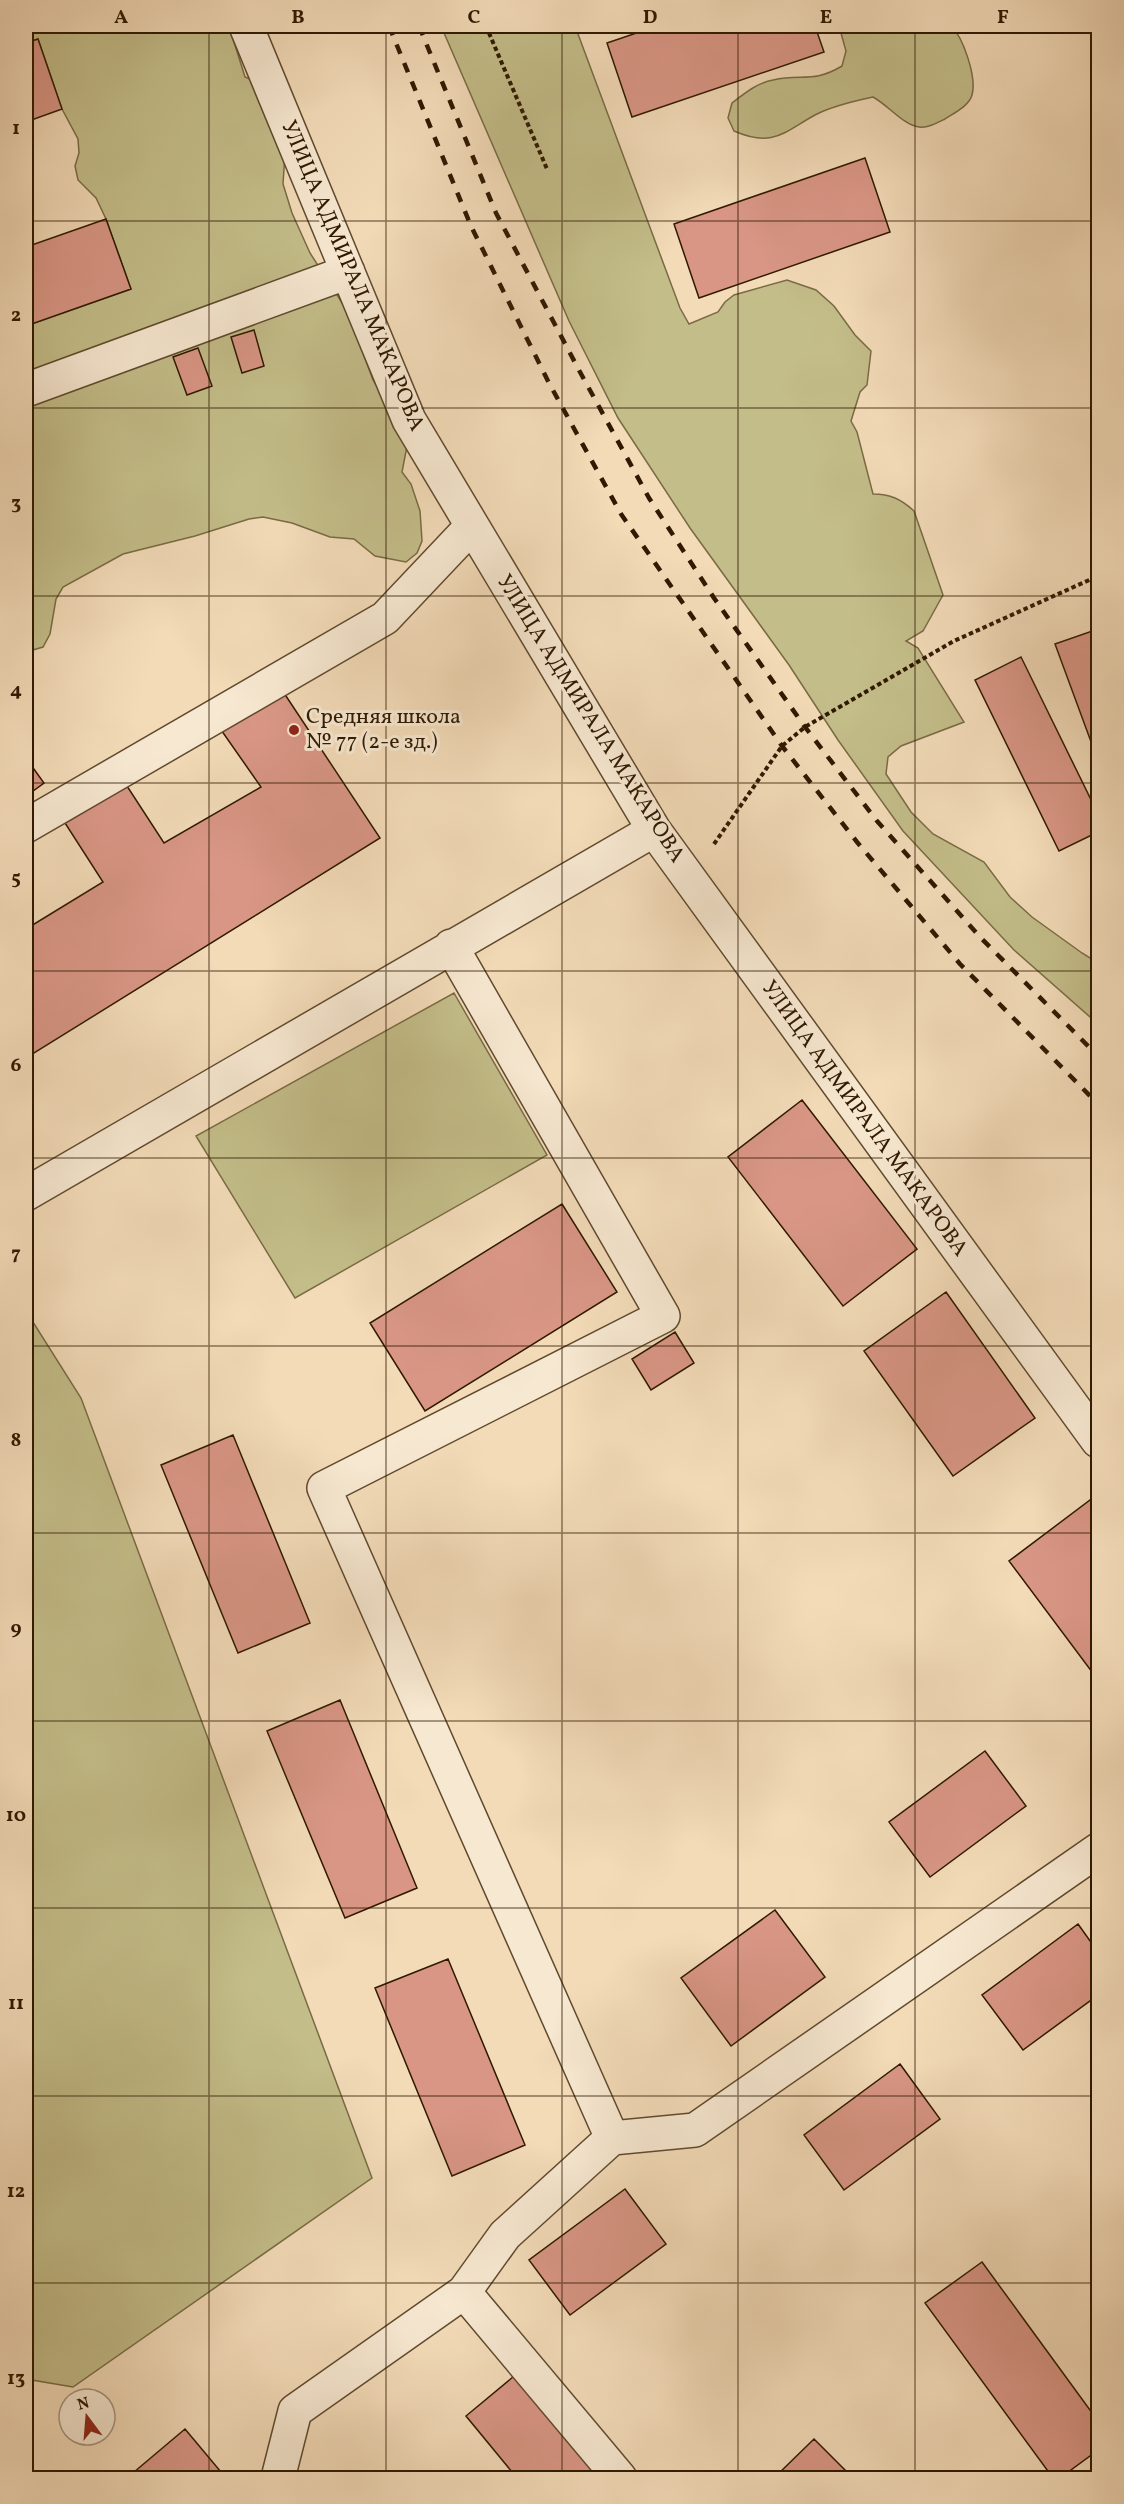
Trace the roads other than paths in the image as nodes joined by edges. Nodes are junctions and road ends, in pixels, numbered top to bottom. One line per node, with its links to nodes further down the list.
1 (246, 26): 2 (street, УЛИЦА АДМИРАЛА МАКАРОВА)
2 (348, 272): 3 (street); 4 (street, УЛИЦА АДМИРАЛА МАКАРОВА)
3 (26, 390)
4 (472, 526): 5 (street); 6 (street, УЛИЦА АДМИРАЛА МАКАРОВА)
5 (26, 826)
6 (654, 830): 7 (street); 9 (street, УЛИЦА АДМИРАЛА МАКАРОВА)
7 (451, 946): 8 (street); 11 (street)
8 (26, 1194)
9 (1098, 1441)
10 (1098, 1850): 11 (street)
11 (612, 2138): 12 (street)
12 (464, 2292): 13 (street); 14 (street)
13 (278, 2478)
14 (620, 2478)

